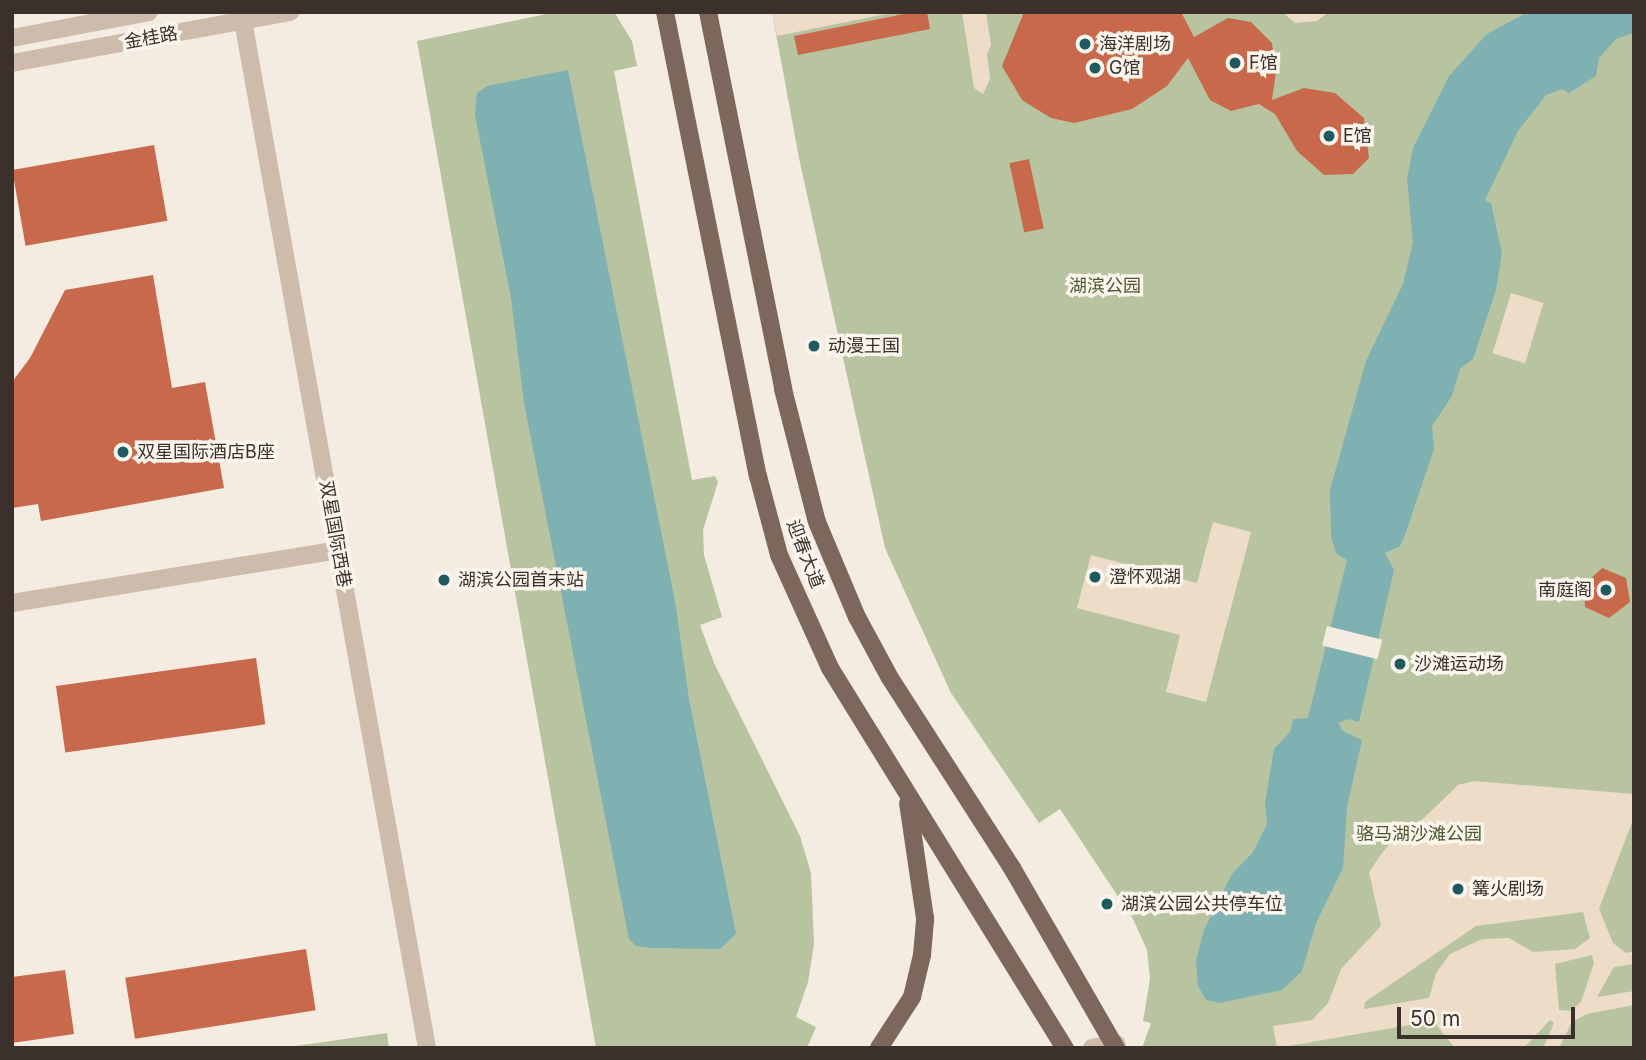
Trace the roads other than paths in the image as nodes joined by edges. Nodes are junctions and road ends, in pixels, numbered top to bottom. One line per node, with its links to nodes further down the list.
1 (149, 12): 6 (street, 金桂路)
2 (290, 12): 5 (street, 金桂路)
3 (665, 12): 10 (main road, 迎春大道)
4 (708, 12): 11 (main road, 迎春大道)
5 (243, 21): 7 (street, 金桂路); 8 (street, 双星国际西巷)
6 (12, 38)
7 (12, 63)
8 (338, 551): 9 (street); 12 (street, 双星国际西巷)
9 (12, 603)
10 (907, 796): 13 (main road); 14 (main road, 迎春大道)
11 (1117, 1046): 15 (street)
12 (426, 1048)
13 (879, 1048)
14 (1065, 1048)
15 (1092, 1048)

